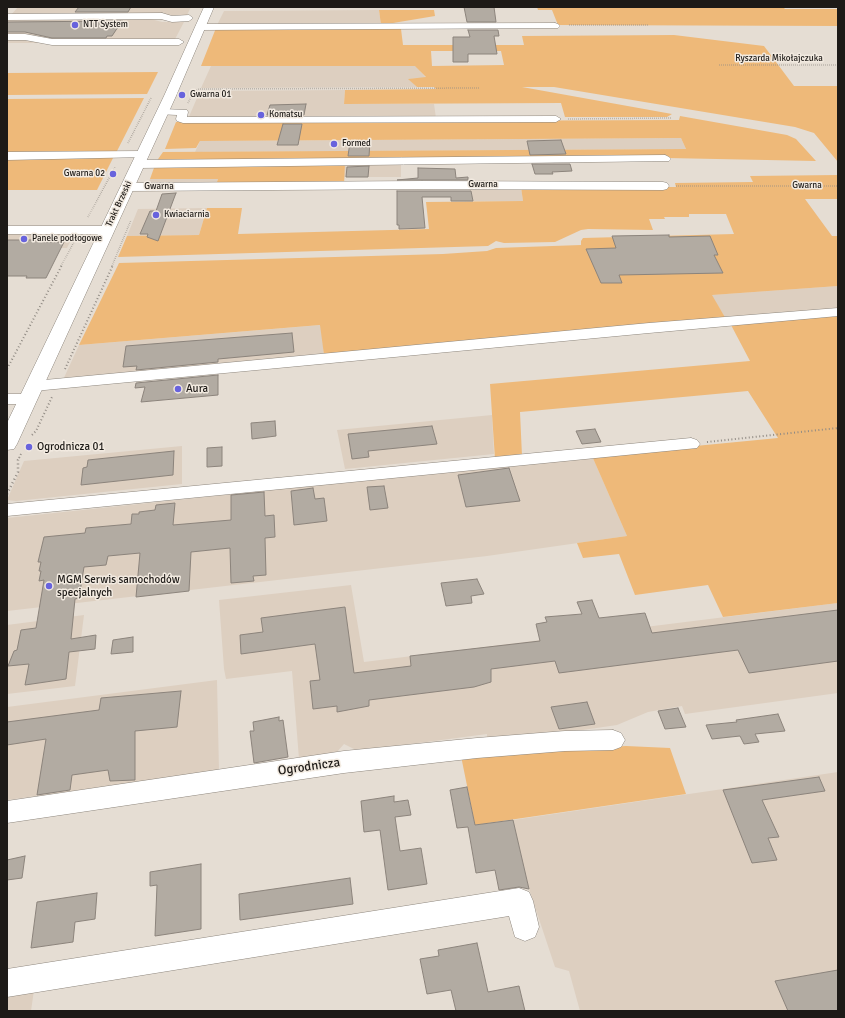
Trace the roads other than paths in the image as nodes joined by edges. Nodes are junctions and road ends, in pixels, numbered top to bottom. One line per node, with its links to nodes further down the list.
1 (209, 7): 3 (main road, Trakt Brzeski)
2 (7, 17): 3 (street)
3 (194, 23): 4 (street); 7 (main road, Trakt Brzeski)
4 (555, 26)
5 (7, 38): 6 (street)
6 (179, 42)
7 (162, 112): 8 (street); 11 (main road, Trakt Brzeski)
8 (556, 119)
9 (7, 156): 11 (street)
10 (665, 159): 11 (street)
11 (140, 160): 13 (main road, Trakt Brzeski)
12 (663, 186): 13 (street, Gwarna)
13 (127, 187): 15 (main road, Trakt Brzeski)
14 (7, 230): 15 (street)
15 (107, 230): 17 (main road, Trakt Brzeski)
16 (838, 312): 17 (street)
17 (32, 393): 18 (street); 19 (main road, Trakt Brzeski)
18 (7, 399)
19 (7, 444)
20 (691, 444): 21 (street)
21 (7, 510)
22 (613, 740): 23 (street, Ogrodnicza)
23 (7, 812)
24 (525, 926): 25 (street)
25 (7, 983)

